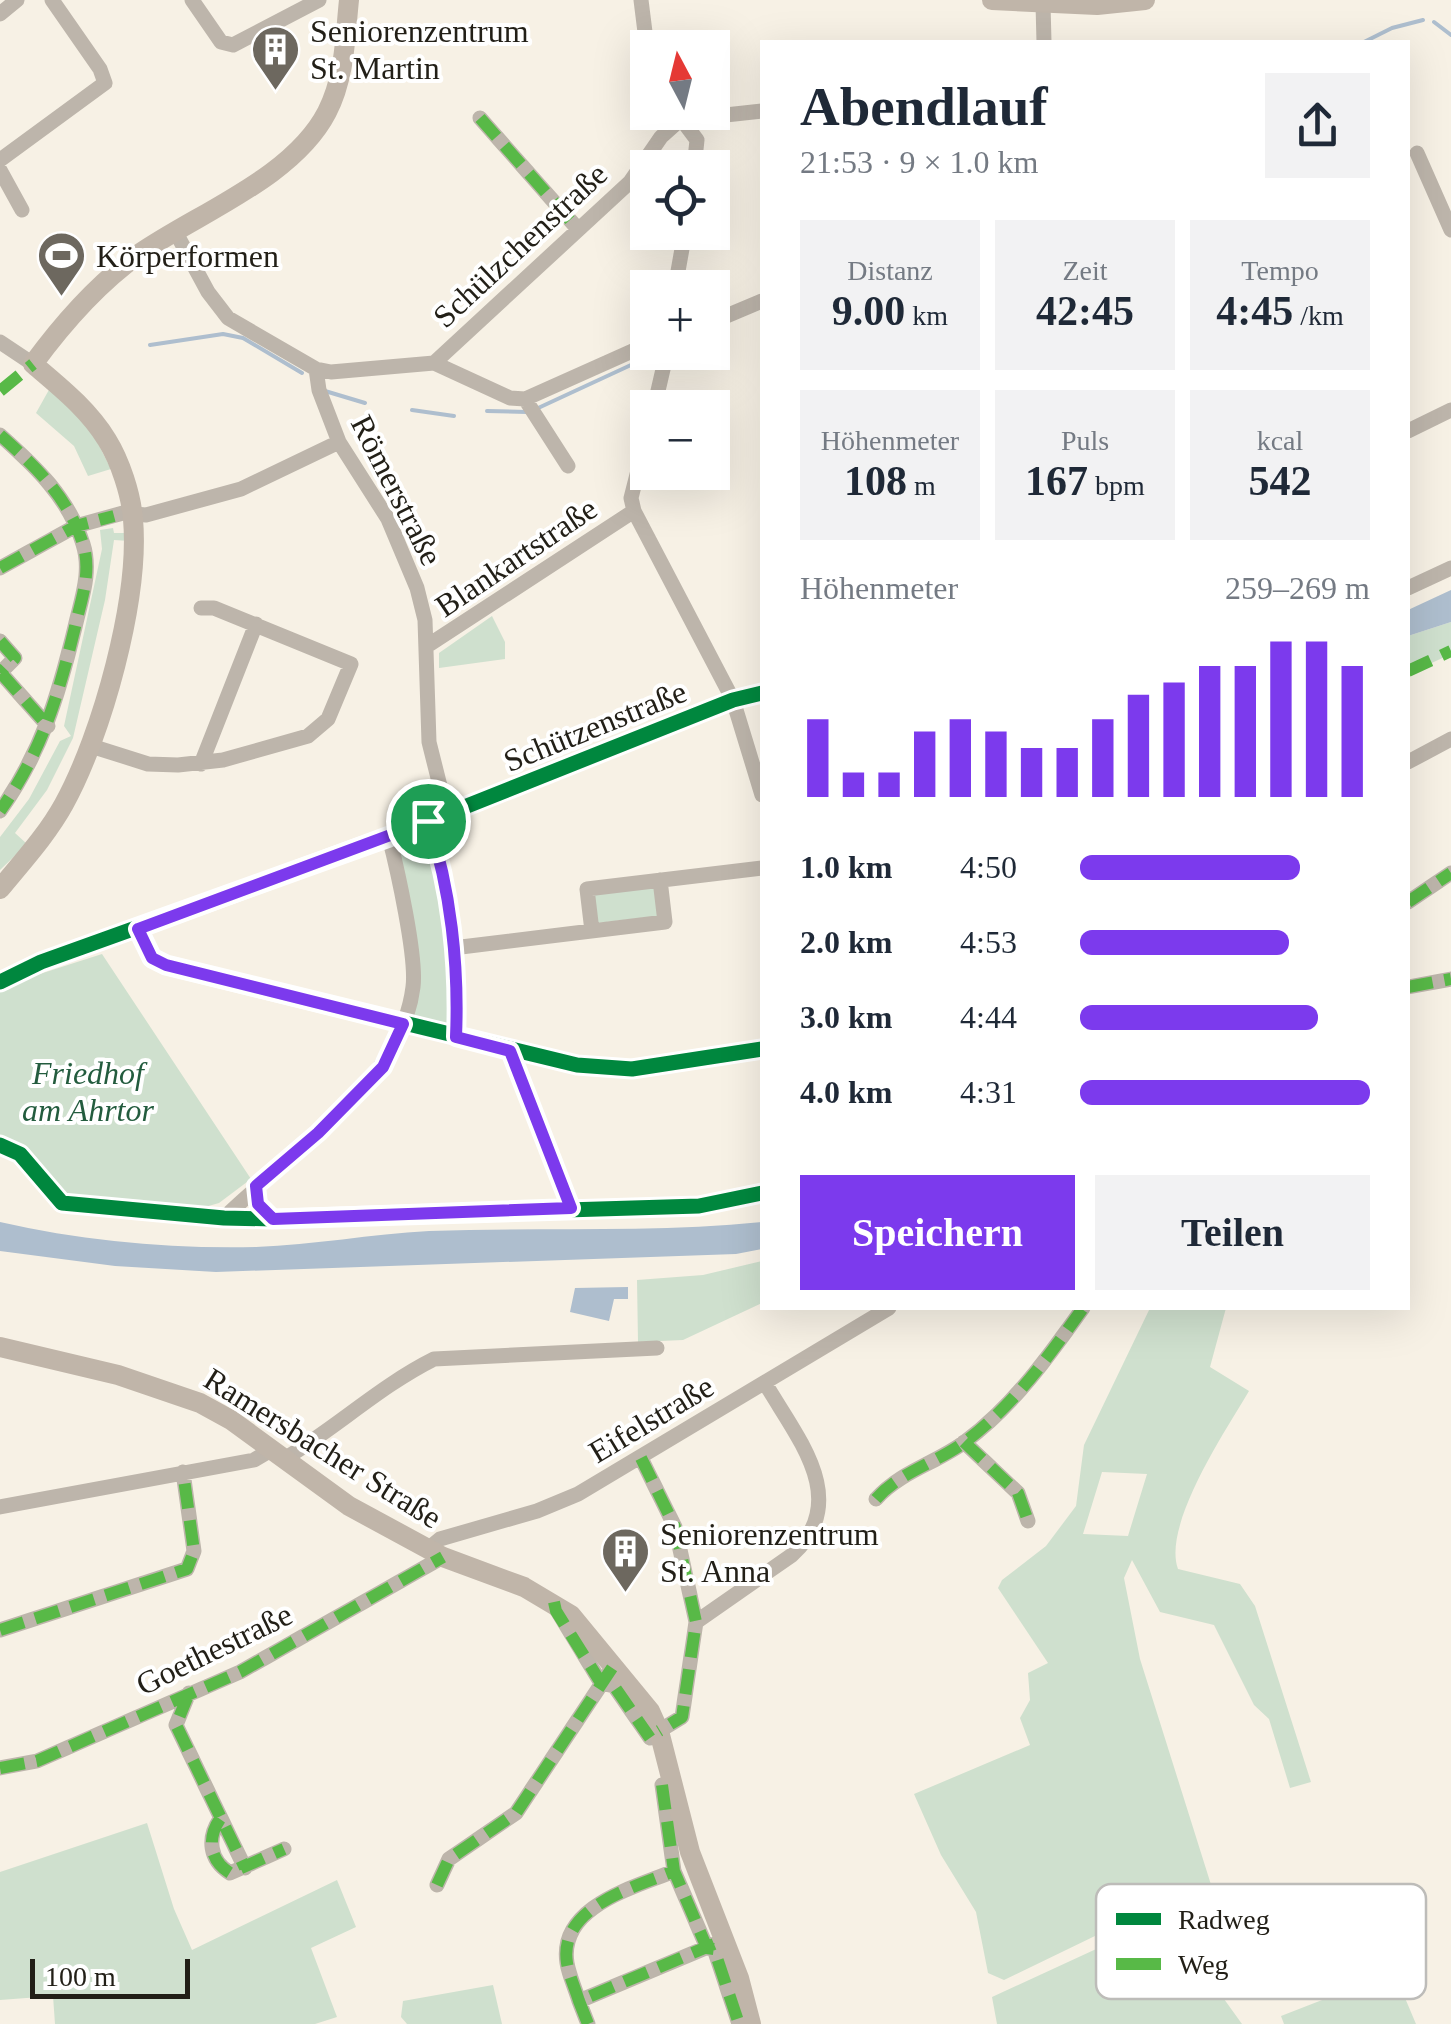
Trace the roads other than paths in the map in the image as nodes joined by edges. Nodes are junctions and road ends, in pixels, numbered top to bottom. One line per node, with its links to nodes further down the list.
1 (17, 0): 10 (street)
2 (52, 0): 18 (street)
3 (192, 0): 4 (street)
4 (319, 0)
5 (350, 0): 23 (main road)
6 (641, 0): 11 (street)
7 (992, 0): 9 (main road)
8 (1145, 0): 9 (main road)
9 (1043, 4): 12 (street)
10 (0, 14)
11 (645, 30)
12 (1044, 40)
13 (760, 110): 14 (street)
14 (730, 112)
15 (480, 118): 21 (street)
16 (666, 130): 21 (street, Schülzchenstraße)
17 (1417, 153): 22 (street)
18 (0, 160)
19 (0, 170): 20 (street)
20 (22, 210)
21 (577, 228): 28 (street, Schülzchenstraße)
22 (1451, 230)
23 (175, 231): 29 (main road); 30 (street)
24 (760, 302): 25 (street)
25 (730, 314)
26 (0, 342): 29 (street)
27 (630, 354): 31 (street)
28 (434, 363): 30 (street); 31 (street)
29 (33, 364): 39 (main road)
30 (316, 370): 35 (street, Römerstraße)
31 (530, 407): 36 (street)
32 (1451, 410): 33 (street)
33 (1410, 429)
34 (0, 436): 40 (street)
35 (340, 442): 39 (street); 47 (street, Römerstraße)
36 (568, 466)
37 (633, 490): 38 (street)
38 (634, 512): 47 (street, Blankartstraße); 50 (street)
39 (133, 514): 40 (street); 53 (main road)
40 (76, 526): 41 (street); 51 (street)
41 (0, 568)
42 (1451, 568): 43 (street)
43 (1410, 587)
44 (201, 608): 45 (street)
45 (256, 624): 55 (street); 55 (street)
46 (0, 641): 48 (street)
47 (426, 646): 58 (street, Römerstraße)
48 (0, 673): 51 (street)
49 (760, 693): 50 (street, Schützenstraße)
50 (733, 700): 56 (street); 58 (street, Schützenstraße)
51 (48, 726): 57 (street)
52 (1451, 738): 54 (street)
53 (91, 746): 55 (street); 64 (main road)
54 (1410, 761)
55 (201, 764)
56 (760, 788)
57 (0, 811)
58 (447, 814): 59 (street, Schützenstraße)
59 (428, 821): 60 (street, Schützenstraße); 68 (street)
60 (389, 836): 66 (street, Schützenstraße); 72 (street)
61 (760, 868): 63 (street)
62 (1451, 874): 65 (street)
63 (660, 880): 67 (street); 67 (street)
64 (0, 889)
65 (1410, 901)
66 (138, 929): 70 (street, Schützenstraße); 72 (street)
67 (592, 931): 68 (street)
68 (453, 948): 73 (street)
69 (1451, 979): 71 (street)
70 (0, 982)
71 (1410, 986)
72 (403, 1024): 73 (street); 76 (street)
73 (456, 1037): 74 (street)
74 (510, 1051): 75 (street); 79 (street)
75 (760, 1051)
76 (256, 1186): 80 (street); 81 (street)
77 (760, 1192): 79 (street)
78 (62, 1203): 80 (street)
79 (571, 1208): 81 (street)
80 (224, 1218): 81 (street)
81 (273, 1219)
82 (886, 1310): 86 (street, Eifelstraße)
83 (1082, 1310): 87 (street)
84 (0, 1346): 88 (main road, Ramersbacher Straße)
85 (657, 1348): 88 (street)
86 (765, 1383): 89 (street, Eifelstraße); 96 (street)
87 (964, 1442): 91 (street); 93 (street)
88 (278, 1454): 90 (street); 94 (main road, Ramersbacher Straße)
89 (641, 1458): 94 (street, Eifelstraße); 96 (street)
90 (183, 1472): 92 (street); 97 (street)
91 (876, 1499)
92 (0, 1508)
93 (1028, 1522)
94 (436, 1553): 95 (main road, Ramersbacher Straße); 100 (street, Goethestraße)
95 (554, 1602): 98 (main road, Ramersbacher Straße); 99 (street)
96 (696, 1622): 103 (street)
97 (0, 1630)
98 (614, 1664): 99 (street); 103 (main road, Ramersbacher Straße)
99 (600, 1682): 103 (street); 108 (street)
100 (189, 1693): 101 (street, Goethestraße); 102 (street)
101 (160, 1708): 102 (street); 104 (street, Goethestraße)
102 (176, 1725): 106 (street)
103 (654, 1734): 109 (main road, Ramersbacher Straße)
104 (0, 1768)
105 (662, 1785): 107 (street)
106 (284, 1848)
107 (674, 1871): 109 (street); 110 (street)
108 (437, 1885)
109 (715, 1944): 110 (street); 112 (street); 113 (main road, Ramersbacher Straße)
110 (580, 2000): 111 (street)
111 (588, 2024)
112 (739, 2024)
113 (752, 2024)

